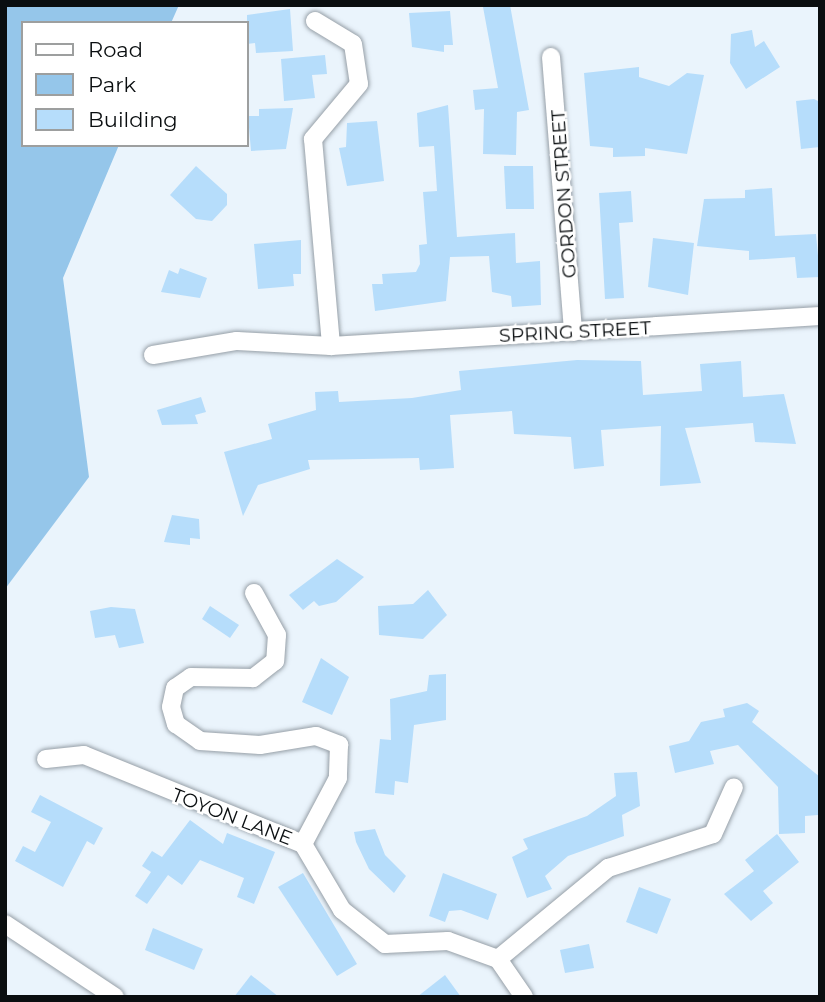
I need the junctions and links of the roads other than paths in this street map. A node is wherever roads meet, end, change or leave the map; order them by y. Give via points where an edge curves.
1 (315, 21) dead end
2 (551, 57) dead end
3 (820, 316) edge
4 (573, 332) junction
5 (331, 346) junction
6 (153, 355) dead end
7 (254, 593) dead end
8 (46, 759) dead end
9 (734, 787) dead end
10 (303, 844) junction
11 (5, 924) edge
12 (498, 959) junction
13 (115, 997) edge
14 (524, 997) edge

1 - 5 street via 353,44 359,85 313,139
2 - 4 street, GORDON STREET
3 - 4 street, SPRING STREET
4 - 5 street, SPRING STREET
5 - 6 street, SPRING STREET via 237,341
7 - 10 street via 277,635 275,661 253,678 191,677 176,688 171,707 176,724 200,741 260,745 316,736 339,745 338,778
8 - 10 street, TOYON LANE via 85,755
9 - 12 street via 713,834 608,868
10 - 12 street, TOYON LANE via 342,910 385,944 448,941
11 - 13 street
12 - 14 street

